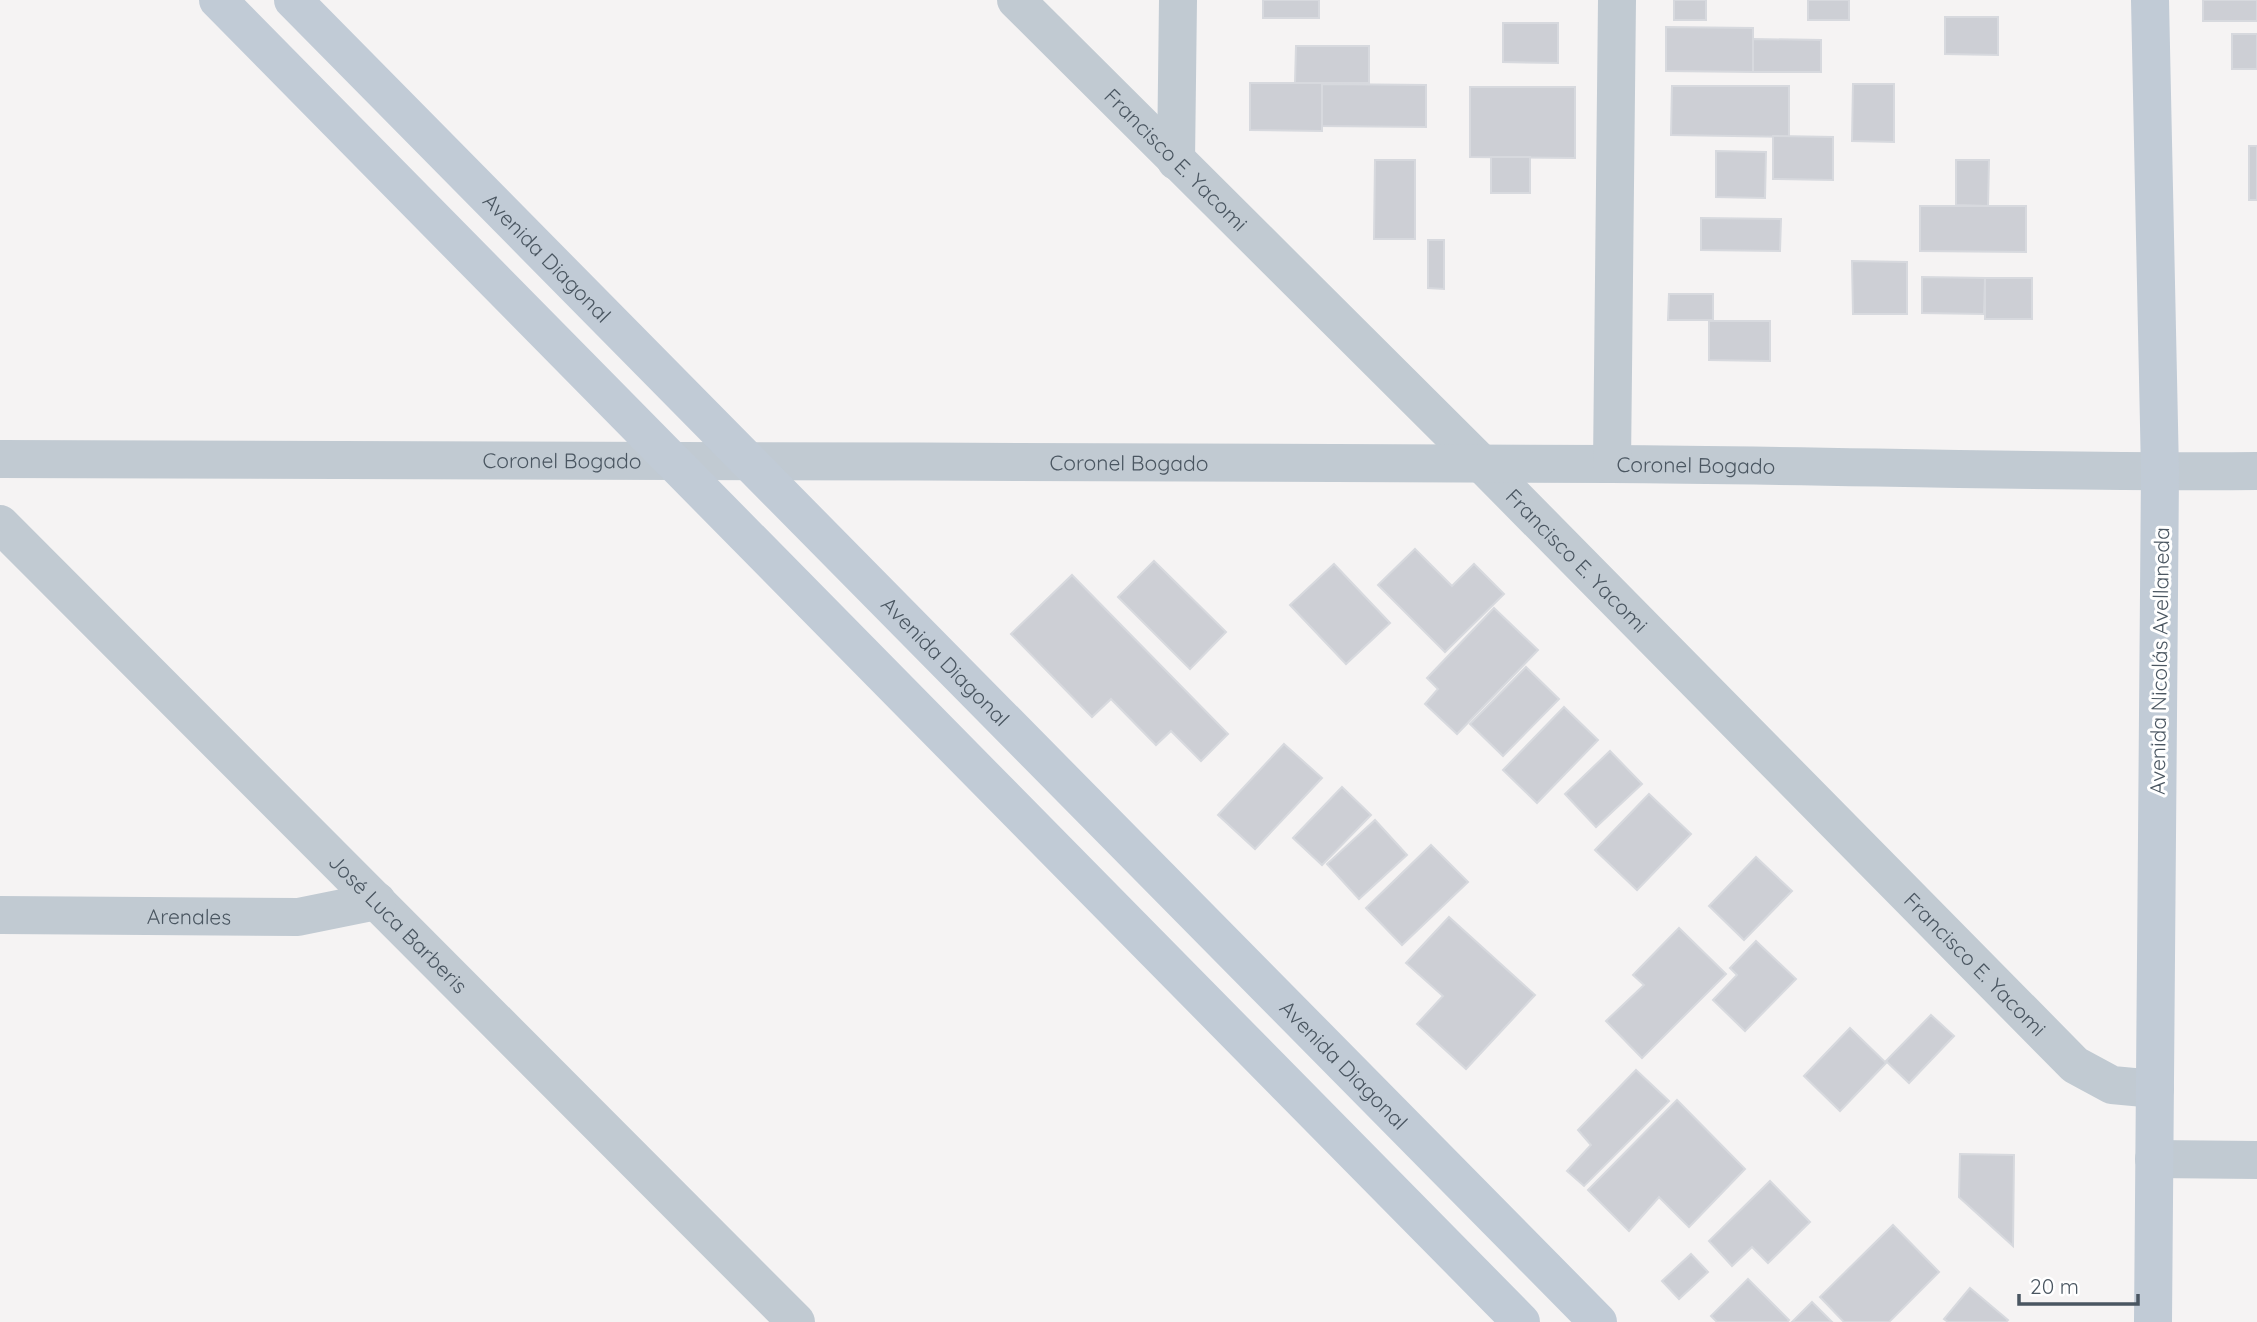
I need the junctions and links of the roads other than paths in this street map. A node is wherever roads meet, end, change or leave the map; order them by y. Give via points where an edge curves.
1 (218, 0) edge
2 (293, 0) edge
3 (1016, 0) edge
4 (1178, 0) edge
5 (1617, 0) edge
6 (2150, 0) edge
7 (1176, 161) junction
8 (0, 459) edge
9 (672, 459) junction
10 (750, 461) junction
11 (1612, 464) junction
12 (1483, 465) junction
13 (2257, 471) edge
14 (2160, 472) junction
15 (0, 524) edge
16 (377, 901) junction
17 (0, 915) edge
18 (2155, 1089) junction
19 (2154, 1159) junction
20 (2257, 1160) edge
21 (793, 1321) edge
22 (1521, 1322) edge
23 (1598, 1322) edge
24 (2153, 1322) edge

1 - 9 main road
2 - 10 main road, Avenida Diagonal
3 - 7 street, Francisco E. Yacomi
4 - 7 street
5 - 11 street
6 - 14 main road, Avenida Nicolás Avellaneda
7 - 12 street, Francisco E. Yacomi
8 - 9 street, Coronel Bogado
9 - 10 street, Coronel Bogado
9 - 22 main road
10 - 12 street, Coronel Bogado
10 - 23 main road, Avenida Diagonal
11 - 12 street, Coronel Bogado
11 - 14 street, Coronel Bogado
12 - 18 street, Francisco E. Yacomi via 2075,1065 2112,1085
13 - 14 street, Coronel Bogado
14 - 18 main road, Avenida Nicolás Avellaneda
15 - 16 street, José Luca Barberis
16 - 17 street, Arenales via 298,917
16 - 21 street, José Luca Barberis
18 - 19 main road, Avenida Nicolás Avellaneda
19 - 20 street
19 - 24 main road, Avenida Nicolás Avellaneda

